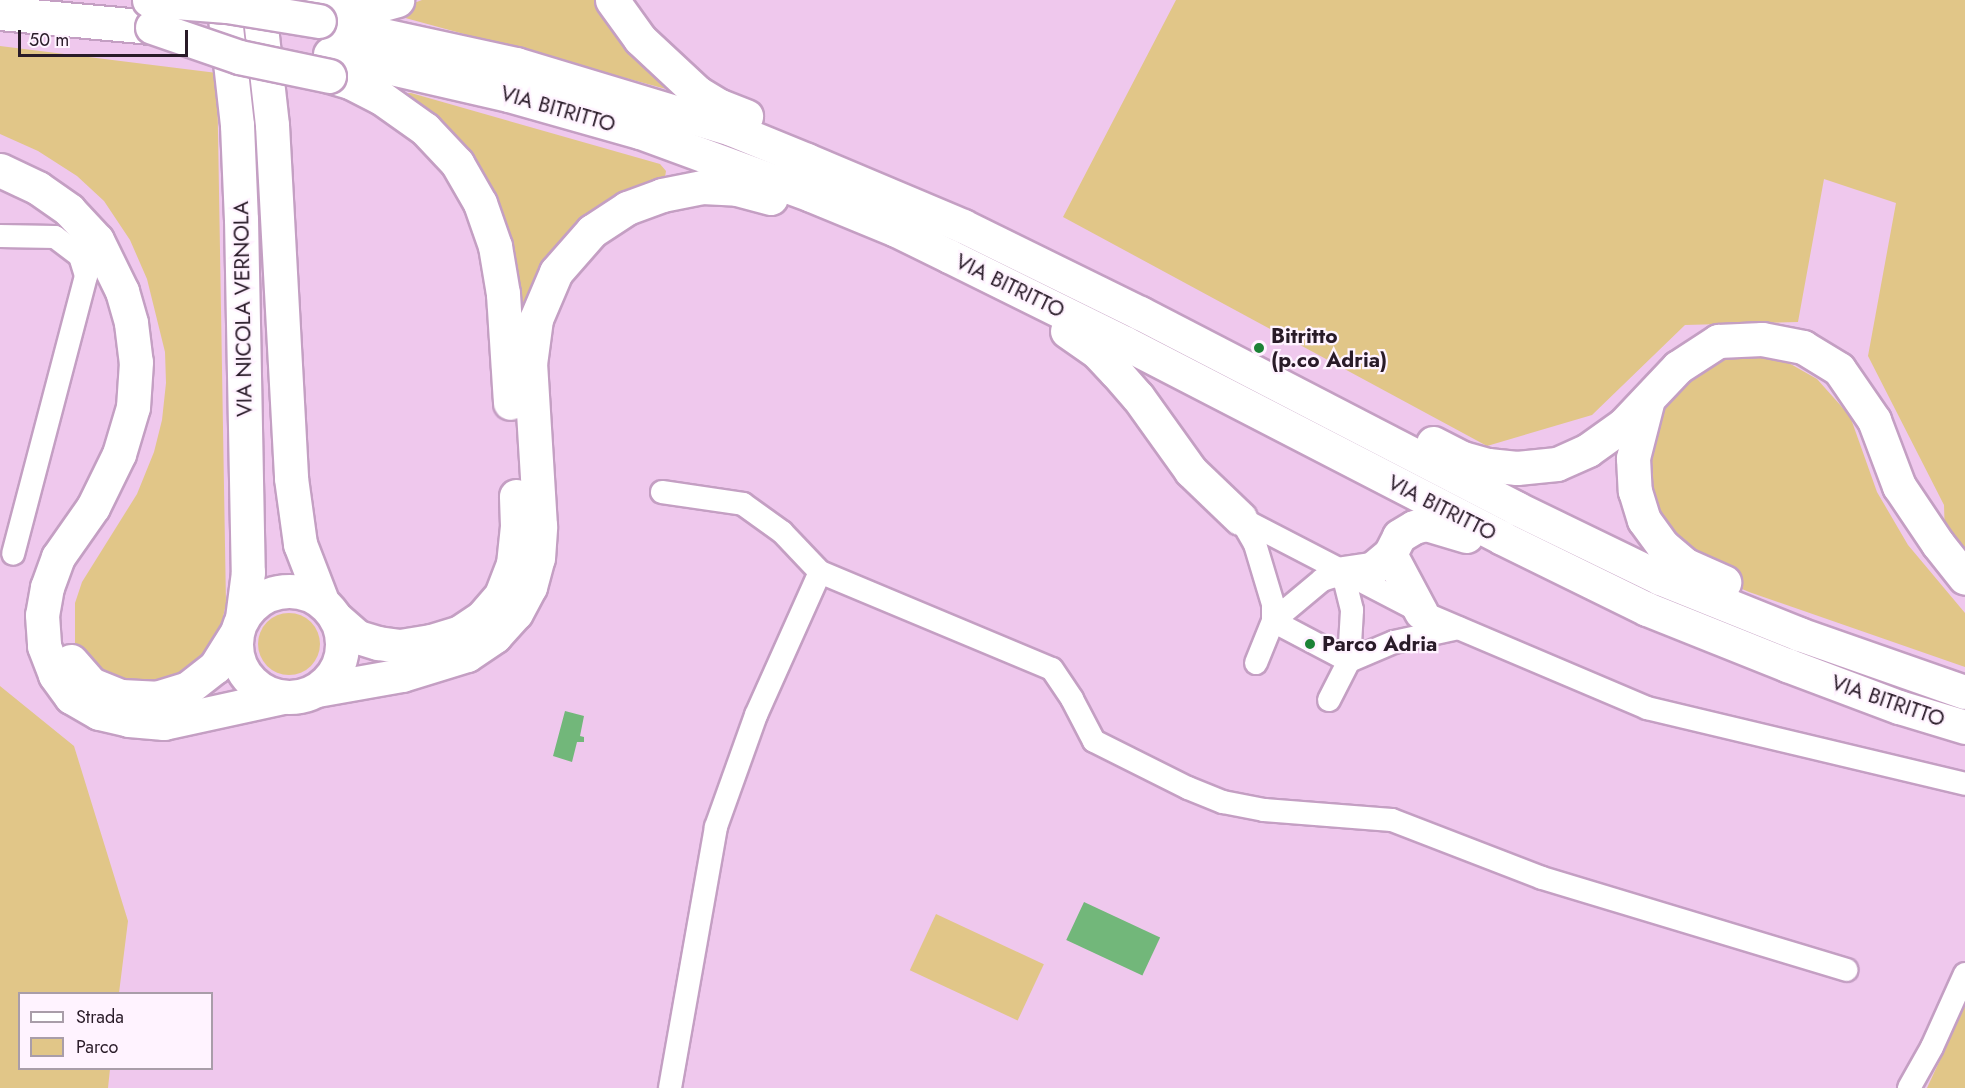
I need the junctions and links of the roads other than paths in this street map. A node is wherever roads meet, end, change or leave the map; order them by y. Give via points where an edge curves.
1 (396, 0) edge
2 (612, 0) edge
3 (233, 1) edge
4 (0, 13) edge
5 (320, 13) junction
6 (151, 14) edge
7 (54, 16) junction
8 (0, 20) edge
9 (329, 65) junction
10 (0, 146) edge
11 (0, 170) edge
12 (896, 230) junction
13 (0, 236) edge
14 (1092, 290) junction
15 (1650, 395) junction
16 (1341, 418) junction
17 (662, 492) dead end
18 (1240, 518) junction
19 (13, 554) dead end
20 (1390, 554) junction
21 (820, 572) junction
22 (1343, 573) junction
23 (1965, 578) edge
24 (329, 610) junction
25 (1421, 612) junction
26 (1274, 621) junction
27 (239, 626) junction
28 (1460, 628) junction
29 (1705, 632) junction
30 (1349, 661) junction
31 (1256, 663) dead end
32 (1965, 676) edge
33 (317, 690) junction
34 (1965, 692) edge
35 (282, 697) junction
36 (1329, 700) dead end
37 (1965, 727) edge
38 (1965, 784) edge
39 (1846, 970) dead end
40 (1965, 974) edge
41 (670, 1088) edge
42 (1909, 1088) edge

1 - 5 main road
2 - 14 main road via 640,39 698,93 720,106 949,196 1055,248
3 - 5 main road, VIA BITRITTO, bridge via 287,16
3 - 6 main road, VIA BITRITTO, bridge
3 - 24 main road, VIA NICOLA VERNOLA via 272,125 291,478 300,544
3 - 27 main road, VIA NICOLA VERNOLA via 242,219 248,572
4 - 7 main road, VIA BITRITTO
5 - 14 main road, VIA BITRITTO via 516,64 731,129 963,226
6 - 7 main road, VIA BITRITTO
6 - 9 main road, VIA BITRITTO, bridge
7 - 8 main road
9 - 12 main road, VIA BITRITTO via 509,95 640,132
9 - 24 main road via 426,129 456,164 480,203 495,246 503,294 517,526 513,564 501,596 482,617 460,632 400,646 358,637
10 - 27 main road via 49,169 85,195 115,227 138,271 158,358 155,408 144,451 127,489 75,574 65,604 63,640 73,666 91,684 122,696 156,698 188,688 215,667
11 - 35 main road via 38,188 69,210 97,240 122,291 136,362 133,407 119,454 93,507 58,557 47,587 42,615 44,646 55,675 71,697 99,713 129,720 164,723
12 - 18 main road via 935,266 1032,310 1098,353 1138,397 1191,471
12 - 29 main road, VIA BITRITTO via 1544,559 1647,609
12 - 33 main road via 841,225 759,194 702,187 662,195 627,208 592,231 556,272 536,319 530,364 540,526 538,558 531,587 516,613 495,636 467,655 402,675
13 - 19 street via 55,237 80,256 86,276
14 - 16 main road, VIA BITRITTO
15 - 16 main road via 1623,425 1588,450 1557,464 1517,468 1463,458 1385,418
15 - 23 main road via 1678,367 1718,341 1762,339 1803,347 1839,369 1874,420 1899,486
15 - 32 main road via 1633,458 1635,491 1644,520 1663,546 1686,565
16 - 34 main road, VIA BITRITTO via 1660,578 1799,634
17 - 21 street via 743,504 782,532
18 - 22 street
18 - 26 street via 1255,544 1273,604
20 - 22 main road via 1372,568
20 - 25 main road
20 - 29 main road via 1399,536 1414,526 1426,524 1466,536 1592,599
21 - 39 street via 1052,669 1094,741 1214,799 1264,810 1392,820 1542,878
21 - 41 street via 756,715 716,827
22 - 25 street
22 - 26 street via 1322,580
22 - 30 street via 1352,610
24 - 27 main road via 306,592 287,590 269,594 253,604
24 - 33 main road via 342,634 342,650 338,666
25 - 28 street
26 - 30 street
26 - 31 street
27 - 35 main road via 238,660 251,682
28 - 30 street via 1394,642
28 - 38 street via 1647,708
29 - 37 main road, VIA BITRITTO via 1899,707
30 - 36 street
33 - 35 main road via 300,697
40 - 42 street

